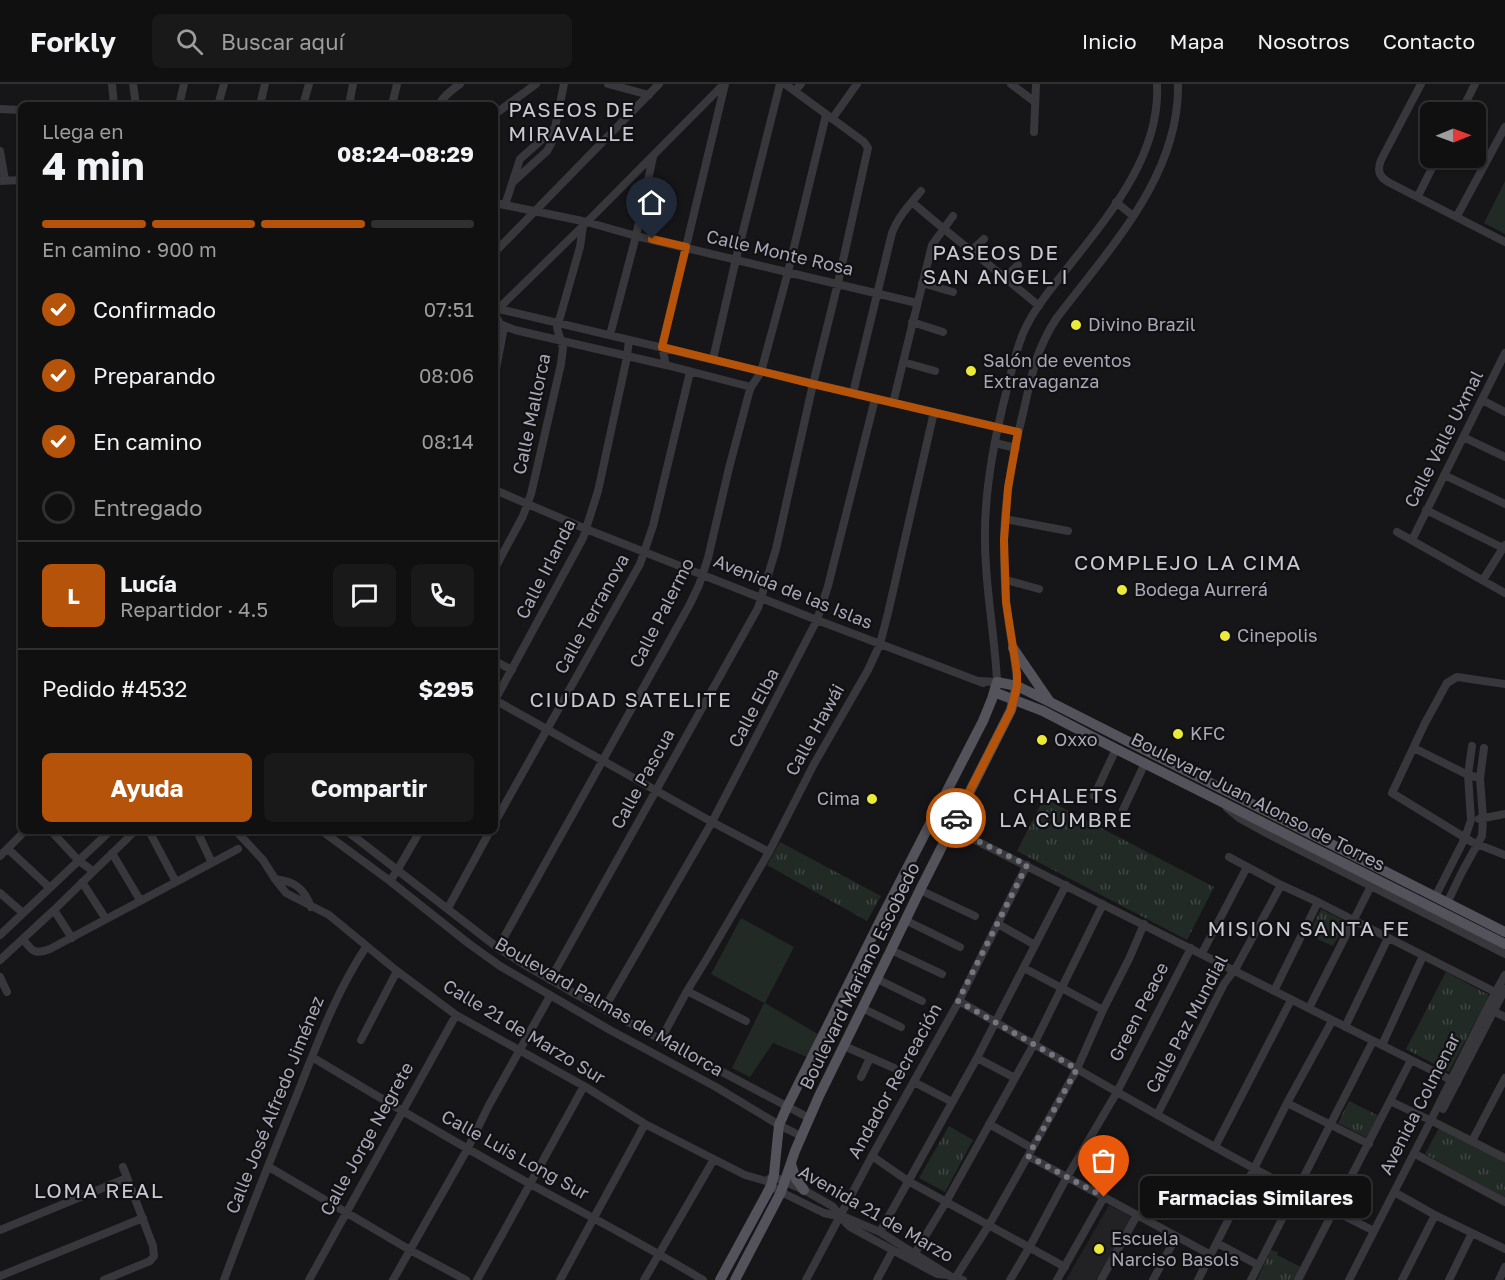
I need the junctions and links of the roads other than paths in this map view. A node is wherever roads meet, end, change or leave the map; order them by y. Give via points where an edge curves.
1 (112, 84) edge
2 (133, 84) edge
3 (140, 84) edge
4 (184, 84) edge
5 (224, 84) edge
6 (265, 84) edge
7 (309, 84) edge
8 (353, 84) edge
9 (397, 84) edge
10 (460, 84) edge
11 (536, 84) edge
12 (564, 84) edge
13 (608, 84) edge
14 (659, 84) edge
15 (725, 84) edge
16 (780, 84) edge
17 (785, 84) edge
18 (856, 84) edge
19 (1011, 84) edge
20 (1035, 84) edge
21 (1157, 84) edge
22 (1178, 84) edge
23 (1421, 84) edge
24 (1475, 84) edge
25 (798, 88) edge
26 (649, 95) junction
27 (114, 102) edge
28 (136, 102) edge
29 (179, 102) edge
30 (220, 102) edge
31 (262, 102) edge
32 (304, 102) edge
33 (350, 102) edge
34 (393, 102) edge
35 (441, 102) edge
36 (1035, 102) junction
37 (1466, 102) edge
38 (0, 109) edge
39 (18, 110) edge
40 (498, 112) edge
41 (829, 117) junction
42 (1505, 127) edge
43 (1034, 132) dead end
44 (0, 151) edge
45 (654, 155) junction
46 (1432, 168) edge
47 (18, 180) edge
48 (3, 181) edge
49 (921, 191) dead end
50 (1418, 196) junction
51 (912, 202) junction
52 (1116, 202) junction
53 (498, 204) edge
54 (505, 205) junction
55 (536, 212) junction
56 (952, 216) dead end
57 (1133, 216) junction
58 (1458, 216) junction
59 (585, 224) junction
60 (943, 229) junction
61 (636, 236) junction
62 (984, 239) dead end
63 (1505, 242) edge
64 (686, 247) junction
65 (498, 249) edge
66 (971, 251) junction
67 (736, 259) junction
68 (1018, 264) dead end
69 (788, 272) junction
70 (1005, 277) junction
71 (922, 283) junction
72 (838, 284) junction
73 (953, 292) dead end
74 (879, 293) junction
75 (917, 303) junction
76 (1039, 306) junction
77 (498, 309) edge
78 (498, 311) edge
79 (498, 318) edge
80 (912, 322) junction
81 (558, 323) junction
82 (504, 327) junction
83 (944, 332) dead end
84 (610, 334) junction
85 (629, 339) junction
86 (560, 341) junction
87 (662, 347) junction
88 (1505, 353) edge
89 (627, 357) junction
90 (498, 358) edge
91 (713, 359) junction
92 (903, 362) junction
93 (666, 365) junction
94 (935, 371) dead end
95 (690, 372) junction
96 (761, 372) junction
97 (813, 384) junction
98 (751, 387) junction
99 (853, 393) junction
100 (875, 399) junction
101 (1482, 400) junction
102 (893, 403) junction
103 (1505, 411) edge
104 (934, 412) junction
105 (998, 427) junction
106 (1018, 432) junction
107 (1463, 437) junction
108 (994, 443) junction
109 (1016, 448) junction
110 (1505, 457) edge
111 (1444, 475) junction
112 (498, 491) edge
113 (527, 504) junction
114 (1505, 504) edge
115 (1426, 510) junction
116 (1005, 519) junction
117 (586, 529) junction
118 (1068, 531) dead end
119 (1397, 532) dead end
120 (1412, 540) junction
121 (1504, 546) edge
122 (645, 552) junction
123 (498, 563) edge
124 (703, 574) junction
125 (1005, 580) junction
126 (1483, 580) junction
127 (1039, 589) dead end
128 (1505, 593) edge
129 (762, 598) junction
130 (818, 620) junction
131 (880, 644) junction
132 (1013, 648) junction
133 (498, 663) edge
134 (512, 670) junction
135 (1505, 684) edge
136 (1017, 686) junction
137 (996, 687) junction
138 (498, 695) edge
139 (1015, 699) junction
140 (498, 702) edge
141 (1050, 702) junction
142 (546, 729) junction
143 (1472, 746) dead end
144 (1414, 748) junction
145 (1484, 748) dead end
146 (1116, 749) junction
147 (603, 760) junction
148 (1145, 763) junction
149 (1468, 775) junction
150 (1480, 778) junction
151 (656, 790) junction
152 (1094, 796) dead end
153 (1221, 801) junction
154 (1123, 810) dead end
155 (1505, 814) edge
156 (498, 817) edge
157 (1483, 818) junction
158 (1471, 820) junction
159 (712, 822) junction
160 (951, 828) junction
161 (23, 834) edge
162 (54, 834) edge
163 (106, 834) edge
164 (132, 834) edge
165 (151, 834) edge
166 (198, 834) edge
167 (240, 834) edge
168 (326, 834) edge
169 (351, 834) edge
170 (418, 834) edge
171 (488, 834) edge
172 (1465, 838) junction
173 (1478, 844) junction
174 (8, 849) junction
175 (238, 849) dead end
176 (769, 852) junction
177 (112, 853) junction
178 (1505, 855) edge
179 (0, 856) edge
180 (1229, 857) dead end
181 (79, 861) junction
182 (212, 863) junction
183 (1027, 865) junction
184 (1247, 867) junction
185 (398, 869) junction
186 (93, 871) junction
187 (390, 881) junction
188 (82, 882) junction
189 (176, 882) junction
190 (1066, 885) junction
191 (1281, 885) junction
192 (1371, 886) junction
193 (50, 888) junction
194 (920, 890) junction
195 (0, 893) edge
196 (1435, 897) junction
197 (140, 900) junction
198 (1318, 902) junction
199 (1447, 903) junction
200 (1103, 904) junction
201 (448, 908) junction
202 (54, 910) junction
203 (23, 913) junction
204 (975, 916) dead end
205 (106, 919) junction
206 (905, 920) junction
207 (1353, 920) junction
208 (998, 924) junction
209 (1144, 924) junction
210 (1505, 932) edge
211 (0, 934) edge
212 (72, 938) junction
213 (1388, 938) junction
214 (23, 939) junction
215 (1505, 944) edge
216 (1035, 945) junction
217 (366, 947) junction
218 (960, 947) dead end
219 (498, 948) junction
220 (1191, 948) junction
221 (891, 950) junction
222 (1202, 953) junction
223 (1505, 954) edge
224 (1424, 956) junction
225 (0, 960) edge
226 (1024, 968) junction
227 (397, 971) junction
228 (1234, 971) junction
229 (942, 974) dead end
230 (1505, 975) edge
231 (0, 977) edge
232 (877, 979) junction
233 (550, 980) junction
234 (1062, 989) junction
235 (687, 991) junction
236 (1274, 991) junction
237 (7, 992) dead end
238 (1501, 992) edge
239 (550, 996) junction
240 (1291, 1000) junction
241 (922, 1001) dead end
242 (958, 1001) junction
243 (862, 1008) junction
244 (1309, 1008) junction
245 (604, 1009) junction
246 (1102, 1010) junction
247 (1490, 1010) junction
248 (456, 1015) junction
249 (1505, 1017) edge
250 (746, 1021) dead end
251 (1332, 1021) junction
252 (996, 1022) junction
253 (901, 1027) dead end
254 (1345, 1027) junction
255 (662, 1039) junction
256 (361, 1040) dead end
257 (1373, 1041) junction
258 (1034, 1044) junction
259 (1382, 1045) junction
260 (844, 1046) junction
261 (519, 1051) junction
262 (312, 1057) junction
263 (870, 1058) junction
264 (977, 1058) junction
265 (1411, 1060) junction
266 (894, 1068) dead end
267 (1077, 1069) junction
268 (861, 1077) dead end
269 (1015, 1078) junction
270 (1505, 1078) edge
271 (1454, 1081) junction
272 (914, 1082) junction
273 (584, 1086) junction
274 (1117, 1092) junction
275 (1390, 1101) junction
276 (952, 1102) junction
277 (1287, 1103) junction
278 (787, 1107) junction
279 (403, 1112) junction
280 (1157, 1115) junction
281 (809, 1118) junction
282 (1434, 1121) junction
283 (645, 1124) junction
284 (989, 1124) junction
285 (779, 1125) junction
286 (1330, 1125) junction
287 (801, 1136) junction
288 (1472, 1141) junction
289 (1369, 1144) junction
290 (1215, 1147) junction
291 (468, 1148) junction
292 (1030, 1152) junction
293 (872, 1156) junction
294 (1419, 1156) junction
295 (1505, 1158) edge
296 (714, 1159) junction
297 (791, 1160) junction
298 (123, 1167) dead end
299 (268, 1167) junction
300 (1255, 1168) junction
301 (1067, 1177) junction
302 (127, 1178) junction
303 (770, 1181) junction
304 (908, 1181) junction
305 (531, 1184) junction
306 (784, 1187) junction
307 (804, 1190) junction
308 (1296, 1191) junction
309 (1396, 1194) junction
310 (1104, 1197) junction
311 (946, 1202) junction
312 (1505, 1202) edge
313 (1334, 1210) junction
314 (346, 1213) junction
315 (840, 1215) junction
316 (1137, 1215) junction
317 (1435, 1215) junction
318 (143, 1218) junction
319 (594, 1218) junction
320 (989, 1225) junction
321 (0, 1230) edge
322 (1374, 1230) junction
323 (880, 1232) junction
324 (1472, 1233) junction
325 (1176, 1237) junction
326 (1217, 1243) junction
327 (1029, 1248) junction
328 (1505, 1249) edge
329 (410, 1250) junction
330 (893, 1250) junction
331 (915, 1253) junction
332 (659, 1254) junction
333 (1211, 1255) junction
334 (1258, 1265) junction
335 (1065, 1267) junction
336 (1505, 1267) edge
337 (0, 1276) edge
338 (954, 1278) edge
339 (227, 1279) edge
340 (104, 1280) edge
341 (309, 1280) edge
342 (393, 1280) edge
343 (466, 1280) edge
344 (477, 1280) edge
345 (560, 1280) edge
346 (644, 1280) edge
347 (703, 1280) edge
348 (720, 1280) edge
349 (735, 1280) edge
350 (806, 1280) edge
351 (877, 1280) edge
352 (1010, 1280) edge
353 (1057, 1280) edge
354 (1101, 1280) edge
355 (1154, 1280) edge
356 (1198, 1280) edge
357 (1251, 1280) edge
358 (1298, 1280) edge
359 (1349, 1280) edge
360 (1355, 1280) edge
361 (1402, 1280) edge
362 (1449, 1280) edge
363 (1498, 1280) edge

1 - 27 street
2 - 28 street
3 - 28 street
4 - 29 street
5 - 30 street
6 - 31 street
7 - 32 street
8 - 33 street
9 - 34 street
10 - 35 street
11 - 40 street
12 - 54 street via 555,128 523,156
13 - 26 street
14 - 26 street
15 - 45 street
15 - 64 street
16 - 67 street
17 - 25 street
18 - 41 street
19 - 36 street
20 - 36 street
21 - 52 street, Boulevard Mariano Escobedo via 1150,135 1130,182
22 - 57 street, Boulevard Mariano Escobedo via 1171,141 1148,194
23 - 50 street via 1378,169 1383,179
24 - 37 street
25 - 41 street
26 - 55 street
36 - 43 street
38 - 39 street
41 - 69 street
41 - 72 street via 868,148
42 - 58 street
44 - 48 street
45 - 59 street
45 - 61 street
46 - 50 street
47 - 48 street
49 - 51 street
50 - 58 street
51 - 60 street
51 - 74 street via 896,224
52 - 57 street
52 - 76 street, Boulevard Mariano Escobedo
53 - 54 street, Calle Monte Rosa
54 - 55 street, Calle Monte Rosa
55 - 59 street, Calle Monte Rosa
55 - 65 street
56 - 60 street
57 - 106 street, Boulevard Mariano Escobedo via 1046,335
58 - 63 street
59 - 61 street, Calle Monte Rosa
59 - 77 street
59 - 81 street, Calle Mallorca
60 - 66 street
60 - 71 street via 932,245
61 - 64 street, Calle Monte Rosa
61 - 84 street
62 - 66 street
64 - 67 street, Calle Monte Rosa
64 - 87 street
66 - 70 street
67 - 69 street, Calle Monte Rosa
67 - 91 street
68 - 70 street
69 - 72 street, Calle Monte Rosa
69 - 96 street
70 - 76 street
71 - 73 street
71 - 75 street
72 - 74 street, Calle Monte Rosa
72 - 97 street
74 - 75 street, Calle Monte Rosa
74 - 99 street
75 - 80 street
76 - 105 street, Boulevard Mariano Escobedo via 1022,336
78 - 81 street
79 - 82 street
80 - 83 street
80 - 92 street
81 - 84 street
81 - 86 street, Calle Mallorca
82 - 86 street
82 - 90 street
84 - 85 street
85 - 87 street
85 - 89 street, Calle Irlanda
86 - 89 street
86 - 113 street, Calle Mallorca via 561,363
87 - 91 street
87 - 93 street
88 - 101 street, Calle Valle Uxmal
89 - 93 street
89 - 117 street, Calle Irlanda
91 - 96 street
92 - 94 street
92 - 102 street
93 - 95 street
95 - 98 street
95 - 122 street, Calle Terranova
96 - 97 street
96 - 98 street, Calle Palermo
97 - 99 street
97 - 129 street, Calle Pascua
98 - 124 street, Calle Palermo
99 - 100 street
100 - 102 street
100 - 130 street, Calle Elba
101 - 103 street
101 - 107 street, Calle Valle Uxmal
102 - 104 street
104 - 105 street
104 - 131 street, Calle Hawái
105 - 106 street
105 - 108 street, Boulevard Mariano Escobedo
106 - 109 street, Boulevard Mariano Escobedo
107 - 110 street
107 - 111 street, Calle Valle Uxmal
108 - 109 street
108 - 137 street, Boulevard Mariano Escobedo via 984,540
109 - 116 street, Boulevard Mariano Escobedo
111 - 114 street
111 - 115 street, Calle Valle Uxmal
112 - 113 street, Avenida de las Islas
113 - 117 street, Avenida de las Islas
113 - 123 street, Calle Mallorca
115 - 120 street, Calle Valle Uxmal
115 - 121 street
116 - 118 street
116 - 125 street, Boulevard Mariano Escobedo
117 - 122 street, Avenida de las Islas
117 - 134 street, Calle Irlanda
119 - 120 street
120 - 126 street
121 - 126 street
122 - 124 street, Avenida de las Islas
122 - 142 street, Calle Terranova
124 - 129 street, Avenida de las Islas
124 - 147 street, Calle Palermo
125 - 127 street
125 - 132 street, Boulevard Mariano Escobedo
126 - 128 street
129 - 130 street, Avenida de las Islas
129 - 151 street, Calle Pascua
130 - 131 street, Avenida de las Islas
130 - 159 street, Calle Elba
131 - 137 street, Avenida de las Islas
131 - 176 street, Calle Hawái
132 - 136 street, Boulevard Mariano Escobedo
132 - 141 main road
133 - 134 street
134 - 138 street, Calle Irlanda
135 - 144 street via 1457,677 1448,683
136 - 137 main road, Boulevard Juan Alonso de Torres
136 - 139 main road, Boulevard Mariano Escobedo
136 - 141 main road, Boulevard Juan Alonso de Torres
137 - 139 main road, Boulevard Juan Alonso de Torres
137 - 278 main road, Boulevard Mariano Escobedo via 983,722
139 - 146 main road, Boulevard Juan Alonso de Torres
139 - 160 main road, Boulevard Mariano Escobedo
140 - 142 street
141 - 196 main road, Boulevard Juan Alonso de Torres
142 - 147 street
142 - 156 street, Calle Terranova
143 - 149 street
144 - 149 street
144 - 172 street via 1392,793
145 - 150 street
146 - 148 main road, Boulevard Juan Alonso de Torres
146 - 152 street
147 - 151 street
147 - 219 street, Calle Palermo
148 - 153 main road, Boulevard Juan Alonso de Torres
148 - 154 street
149 - 150 street
149 - 158 street
150 - 157 street
151 - 159 street
151 - 233 street, Calle Pascua
153 - 192 street via 1250,824
153 - 215 main road, Boulevard Juan Alonso de Torres
155 - 157 street
157 - 158 street
157 - 173 street
158 - 172 street
159 - 176 street
159 - 245 street, Calle Elba
160 - 183 street
160 - 194 main road, Boulevard Mariano Escobedo
161 - 174 street
162 - 181 street
163 - 181 street
164 - 177 street
165 - 189 street
166 - 182 street
167 - 217 street, Calle 21 de Marzo Sur via 286,893 301,896
168 - 187 street, Boulevard Palmas de Mallorca
169 - 185 street, Boulevard Palmas de Mallorca
170 - 185 street
171 - 201 street
172 - 173 street
172 - 196 street
173 - 178 street
173 - 199 street
174 - 179 street
174 - 193 street
175 - 182 street
176 - 235 street, Calle Hawái
177 - 186 street
177 - 197 street
180 - 184 street
181 - 186 street
181 - 193 street
182 - 189 street
183 - 190 street
183 - 208 street, Andador Recreación
184 - 191 street
184 - 222 street
185 - 187 street
185 - 201 street, Boulevard Palmas de Mallorca
186 - 188 street
187 - 239 street, Boulevard Palmas de Mallorca via 486,957
188 - 202 street
188 - 205 street
189 - 197 street
190 - 200 street
190 - 216 street
191 - 198 street
191 - 228 street, Calle Paz Mundial
192 - 207 street
192 - 223 street
193 - 203 street
194 - 204 street
194 - 206 main road, Boulevard Mariano Escobedo
195 - 203 street
196 - 199 main road, Boulevard Juan Alonso de Torres
197 - 205 street
198 - 207 street
198 - 236 street
199 - 210 main road, Boulevard Juan Alonso de Torres
200 - 209 street
200 - 234 street
201 - 219 street, Boulevard Palmas de Mallorca
202 - 212 street
202 - 214 street
203 - 211 street
205 - 212 street
206 - 218 street
206 - 221 main road, Boulevard Mariano Escobedo
207 - 213 street
207 - 244 street
208 - 216 street
208 - 242 street, Andador Recreación
209 - 220 street
209 - 246 street
212 - 214 street via 39,953
213 - 224 street
213 - 254 street
214 - 225 street
216 - 226 street
217 - 227 street, Calle 21 de Marzo Sur
217 - 262 street, Calle José Alfredo Jiménez via 338,995
219 - 233 street, Boulevard Palmas de Mallorca
220 - 222 street
220 - 274 street, Green Peace
221 - 229 street
221 - 232 main road, Boulevard Mariano Escobedo
222 - 228 street
224 - 238 street
224 - 259 street
226 - 234 street
226 - 252 street
227 - 248 street, Calle 21 de Marzo Sur
227 - 256 street
228 - 236 street
228 - 280 street, Calle Paz Mundial
230 - 238 street, Avenida Colmenar
231 - 237 street
232 - 241 street
232 - 243 main road, Boulevard Mariano Escobedo
233 - 245 street, Boulevard Palmas de Mallorca
234 - 246 street
234 - 258 street
235 - 250 street
235 - 255 street, Calle Hawái
236 - 240 street
238 - 247 street, Avenida Colmenar
239 - 261 street
239 - 285 street, Boulevard Palmas de Mallorca
240 - 244 street
240 - 290 street
242 - 252 street
242 - 272 street, Andador Recreación
243 - 253 street
243 - 260 main road, Boulevard Mariano Escobedo
244 - 251 street
245 - 255 street, Boulevard Palmas de Mallorca
246 - 267 street
247 - 249 street
247 - 271 street, Avenida Colmenar
248 - 261 street, Calle 21 de Marzo Sur
248 - 279 street, Calle Jorge Negrete
251 - 254 street
251 - 277 street
252 - 258 street
252 - 264 street
254 - 257 street
255 - 278 street, Boulevard Palmas de Mallorca
257 - 259 street
257 - 286 street
258 - 267 street
258 - 269 street
259 - 265 street
260 - 263 street
260 - 281 main road, Boulevard Mariano Escobedo
261 - 273 street, Calle 21 de Marzo Sur
261 - 291 street
262 - 279 street, Calle Luis Long Sur
262 - 299 street, Calle José Alfredo Jiménez
263 - 266 street
263 - 268 street
264 - 269 street
264 - 276 street
265 - 271 street
265 - 275 street
267 - 274 street
267 - 292 street
269 - 284 street
270 - 288 street
271 - 282 street, Avenida Colmenar
272 - 276 street
272 - 293 street, Andador Recreación
273 - 283 street, Calle 21 de Marzo Sur
273 - 305 street
274 - 280 street
274 - 301 street, Green Peace
275 - 282 street
275 - 289 street
276 - 304 street
277 - 286 street
277 - 300 street
278 - 281 street, Boulevard Palmas de Mallorca
278 - 285 main road, Boulevard Mariano Escobedo
279 - 291 street, Calle Luis Long Sur
279 - 314 street, Calle Jorge Negrete
280 - 290 street
281 - 287 main road, Boulevard Mariano Escobedo
282 - 288 street
282 - 294 street, Avenida Colmenar
282 - 309 street, Avenida Colmenar
283 - 296 street, Calle 21 de Marzo Sur
283 - 319 street
284 - 292 street
284 - 311 street
285 - 287 street, Boulevard Palmas de Mallorca
285 - 303 main road, Boulevard Mariano Escobedo
286 - 289 street
286 - 308 street
287 - 297 main road, Boulevard Mariano Escobedo
288 - 295 street
289 - 313 street
290 - 300 street
291 - 305 street, Calle Luis Long Sur
291 - 329 street
292 - 301 street
292 - 320 street
293 - 304 street
293 - 315 street, Andador Recreación
294 - 309 street, Avenida Colmenar
294 - 312 street
296 - 303 street, Calle 21 de Marzo Sur via 745,1175
296 - 332 street
297 - 306 main road, Boulevard Mariano Escobedo
297 - 307 main road
298 - 302 street
299 - 314 street
299 - 339 street, Calle José Alfredo Jiménez
300 - 308 street
300 - 326 street
301 - 310 street
301 - 327 street, Green Peace
302 - 318 street
302 - 321 street
303 - 306 street, Avenida 21 de Marzo
303 - 348 main road, Boulevard Mariano Escobedo
304 - 311 street
304 - 323 street
305 - 319 street, Calle Luis Long Sur
305 - 344 street
306 - 307 street, Avenida 21 de Marzo
306 - 315 street via 824,1213
306 - 349 main road, Boulevard Mariano Escobedo
307 - 315 street, Avenida 21 de Marzo
308 - 313 street
308 - 334 street
309 - 317 street
309 - 322 street, Avenida Colmenar
309 - 360 street, Avenida Colmenar
310 - 316 street
310 - 335 street
311 - 320 street
311 - 331 street
313 - 322 street
313 - 358 street
314 - 329 street
314 - 341 street, Calle Jorge Negrete
315 - 323 street, Avenida 21 de Marzo
315 - 330 street via 850,1227
315 - 350 street, Andador Recreación
316 - 325 street
316 - 354 street
317 - 324 street
317 - 361 street
318 - 337 street
318 - 340 street via 153,1246 153,1259
319 - 332 street, Calle Luis Long Sur
319 - 345 street
320 - 327 street
320 - 338 street
322 - 359 street, Avenida Colmenar
323 - 331 street, Avenida 21 de Marzo
324 - 328 street
324 - 362 street
325 - 333 street
325 - 355 street
326 - 333 street
326 - 334 street
327 - 335 street
327 - 352 street, Green Peace
329 - 342 street
329 - 343 street
330 - 338 street via 937,1274
330 - 351 street
331 - 338 street, Avenida 21 de Marzo
332 - 346 street
332 - 347 street, Calle Luis Long Sur
333 - 356 street
334 - 357 street
335 - 353 street
336 - 363 street

